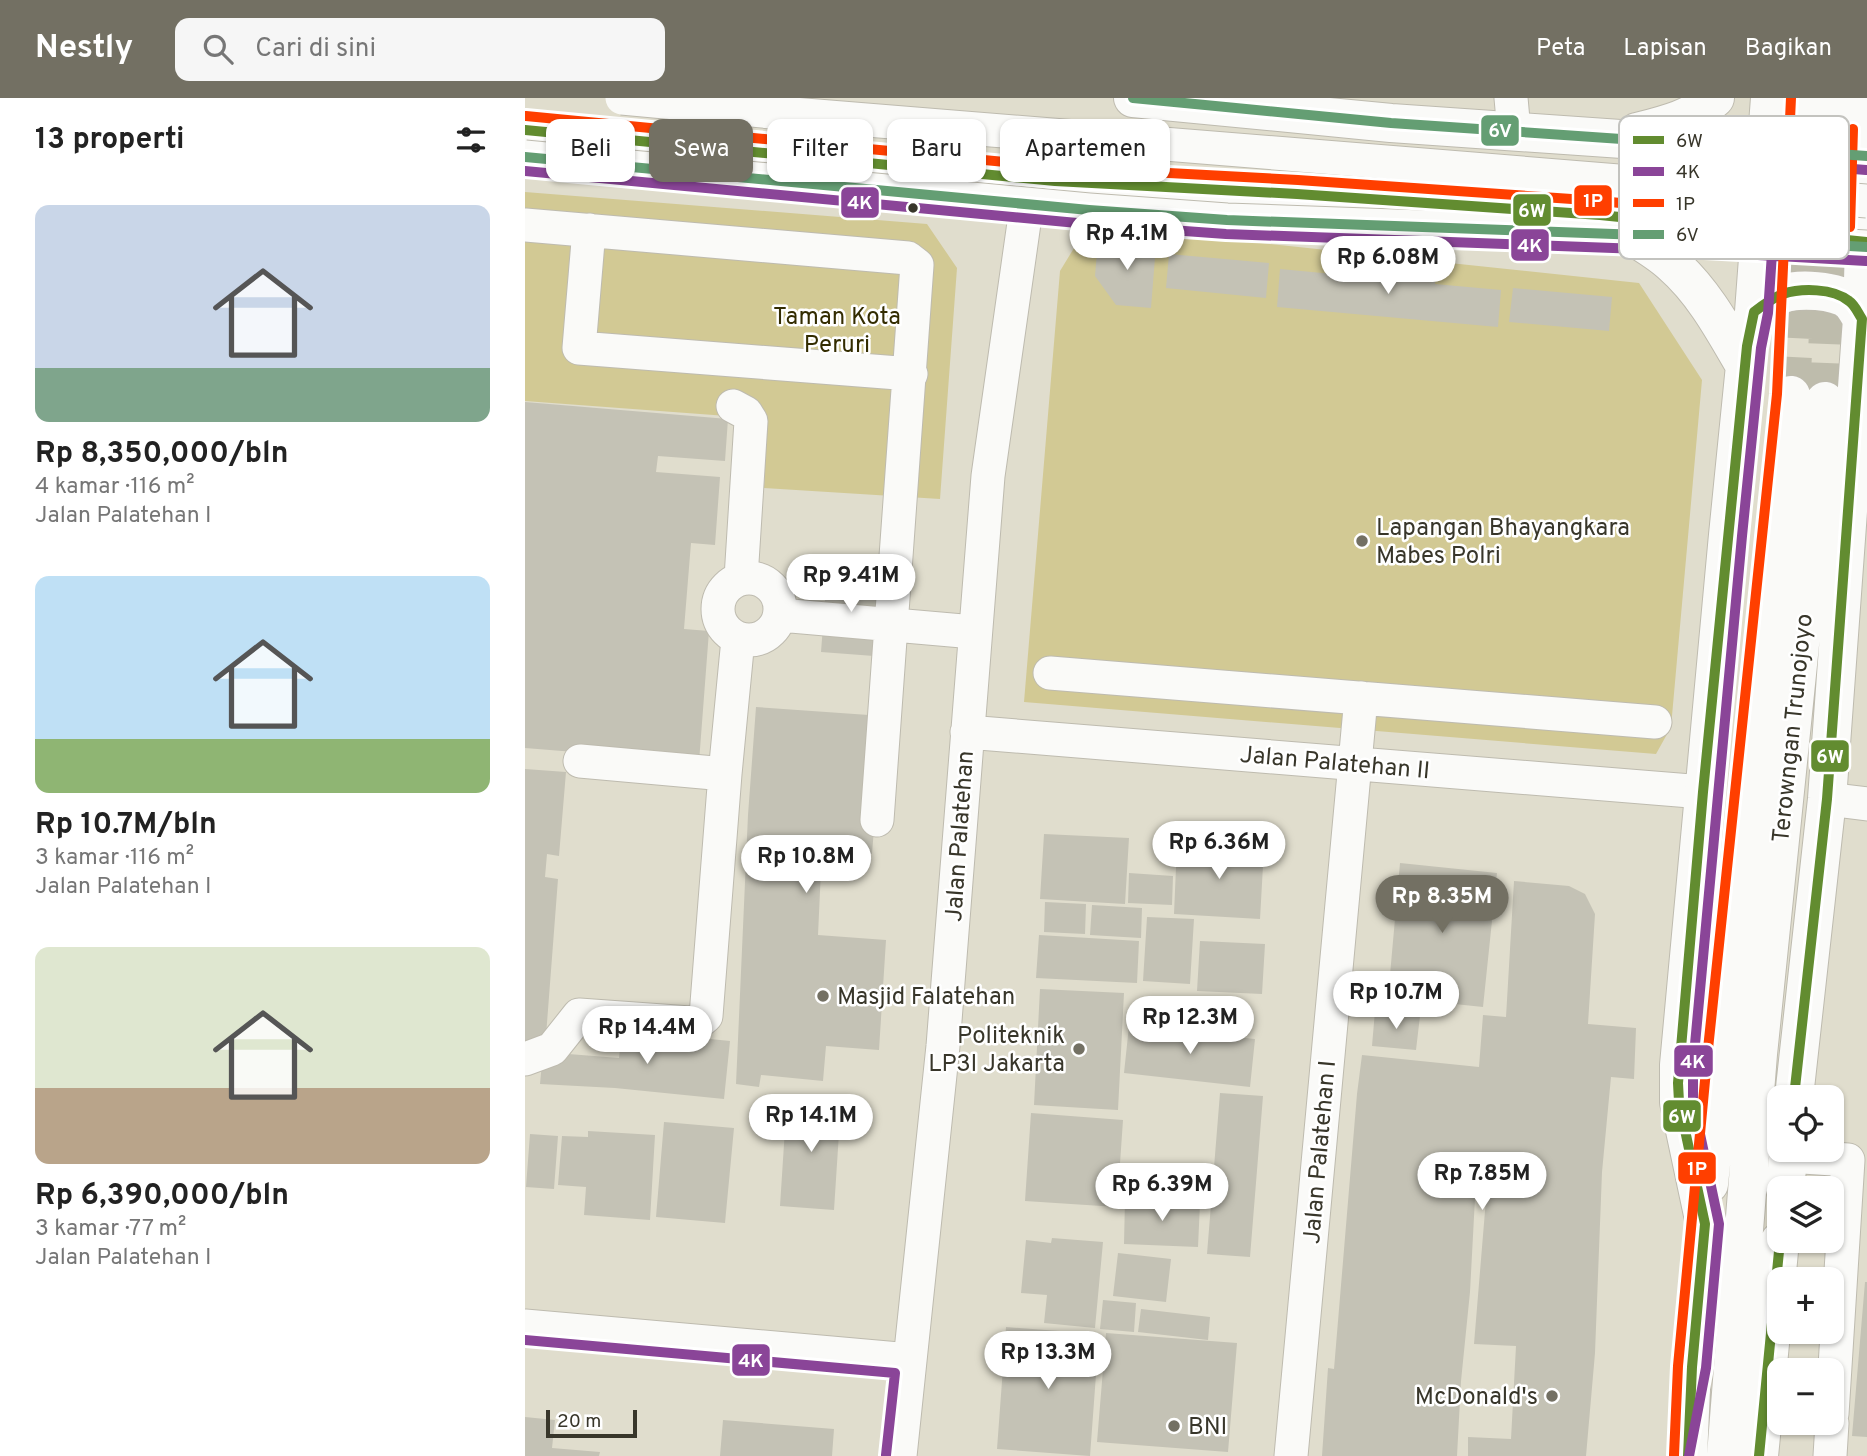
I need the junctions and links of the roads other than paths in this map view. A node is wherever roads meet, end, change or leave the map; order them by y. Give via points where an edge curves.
1 (622, 98) edge
2 (1133, 98) edge
3 (1715, 98) edge
4 (1770, 98) edge
5 (1785, 98) edge
6 (1859, 98) edge
7 (1294, 103) edge
8 (1513, 115) edge
9 (525, 116) edge
10 (1686, 116) edge
11 (1768, 116) edge
12 (525, 130) edge
13 (1618, 137) edge
14 (1849, 147) edge
15 (1867, 147) edge
16 (525, 157) edge
17 (995, 175) junction
18 (1000, 176) edge
19 (1619, 181) edge
20 (1054, 182) edge
21 (1075, 182) edge
22 (1196, 188) junction
23 (1297, 194) junction
24 (1849, 200) edge
25 (1867, 201) edge
26 (1599, 215) junction
27 (1025, 216) junction
28 (1619, 217) edge
29 (525, 225) edge
30 (1619, 228) edge
31 (589, 230) junction
32 (1619, 234) edge
33 (1866, 243) edge
34 (1666, 259) edge
35 (1757, 259) edge
36 (1754, 312) junction
37 (1863, 319) junction
38 (1745, 366) junction
39 (911, 374) junction
40 (1834, 394) edge
41 (733, 406) dead end
42 (741, 578) junction
43 (781, 615) junction
44 (891, 625) junction
45 (974, 632) junction
46 (738, 639) junction
47 (1050, 673) dead end
48 (1361, 698) junction
49 (1655, 722) dead end
50 (967, 732) junction
51 (580, 761) dead end
52 (1355, 764) junction
53 (725, 774) junction
54 (1703, 792) junction
55 (1826, 799) junction
56 (1867, 804) edge
57 (877, 820) dead end
58 (1758, 1054) junction
59 (525, 1059) edge
60 (1795, 1085) edge
61 (1767, 1086) edge
62 (1844, 1160) edge
63 (1705, 1224) junction
64 (1779, 1253) edge
65 (525, 1326) edge
66 (1836, 1358) edge
67 (910, 1360) junction
68 (1692, 1367) junction
69 (1831, 1435) edge
70 (900, 1456) edge
71 (1291, 1456) edge
72 (1675, 1456) edge
73 (1688, 1456) edge
74 (1725, 1456) edge
75 (1759, 1456) edge
76 (1830, 1456) edge

1 - 19 street, bridge
2 - 7 main road
3 - 10 main road
4 - 11 main road
5 - 6 main road via 1797,107 1821,112 1844,109
7 - 8 main road
7 - 23 main road
8 - 13 main road
9 - 22 street via 1129,170
12 - 17 main road
14 - 15 main road
15 - 33 main road
16 - 32 street, bridge via 1227,220
17 - 18 main road
17 - 27 street
20 - 27 street, Jalan Palatehan via 1036,194
21 - 22 main road
22 - 23 main road
23 - 26 main road
24 - 25 street, bridge
26 - 28 main road
26 - 30 main road
27 - 45 street, Jalan Palatehan via 988,476
29 - 31 street
31 - 39 street via 908,258 918,265
31 - 39 street via 579,348
33 - 37 main road
34 - 38 main road via 1716,318
35 - 36 main road
36 - 37 main road via 1785,292 1814,291 1840,295
36 - 38 main road
37 - 40 main road
38 - 54 main road
39 - 44 street
40 - 55 main road
40 - 58 main road, Terowngan Trunojoyo
40 - 63 main road, Terowngan Trunojoyo
41 - 42 street via 751,421
42 - 43 street via 762,580 777,594
42 - 46 street via 727,586 718,608 725,630
43 - 44 street
43 - 46 street via 772,631 757,640
44 - 45 street
44 - 57 street
45 - 50 street, Jalan Palatehan
46 - 53 street
47 - 48 street
48 - 49 street
48 - 52 street, Jalan Palatehan I
50 - 52 street, Jalan Palatehan II
50 - 67 street, Jalan Palatehan via 943,1046
51 - 53 street
52 - 54 street, Jalan Palatehan II
52 - 71 street, Jalan Palatehan I
53 - 59 street via 706,1016 689,1023 579,1016 552,1049
54 - 63 main road via 1678,1083
55 - 56 street
55 - 60 main road
58 - 61 main road
58 - 74 main road, Terowngan Trunojoyo
62 - 66 street via 1848,1160
63 - 68 main road, Terowngan Trunojoyo
64 - 75 main road
65 - 67 street
67 - 70 street, Jalan Palatehan
68 - 72 street
68 - 73 main road, Terowngan Trunojoyo
69 - 76 street

